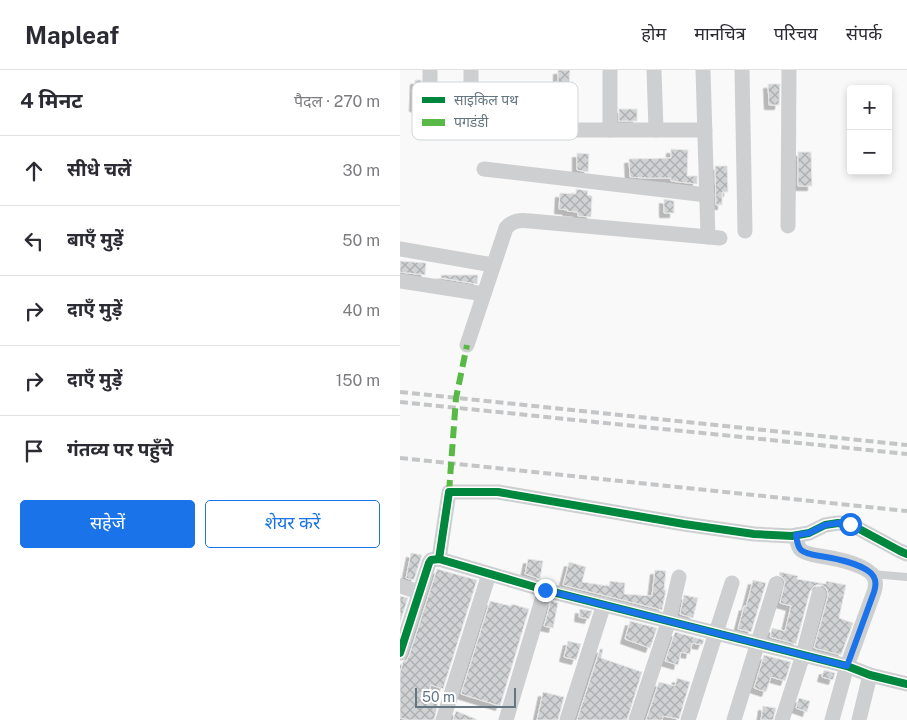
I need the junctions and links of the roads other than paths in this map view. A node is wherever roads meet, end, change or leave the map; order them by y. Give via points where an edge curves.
1 (610, 70) edge
2 (654, 70) edge
3 (703, 70) edge
4 (742, 70) edge
5 (789, 70) edge
6 (578, 130) edge
7 (610, 130) junction
8 (656, 130) junction
9 (705, 130) junction
10 (484, 170) dead end
11 (707, 195) junction
12 (788, 226) dead end
13 (745, 231) dead end
14 (400, 249) edge
15 (493, 265) junction
16 (400, 281) edge
17 (484, 294) junction
18 (467, 345) dead end
19 (796, 535) junction
20 (907, 554) edge
21 (439, 559) junction
22 (489, 574) junction
23 (872, 574) junction
24 (679, 577) dead end
25 (907, 577) edge
26 (732, 583) dead end
27 (776, 584) dead end
28 (400, 586) edge
29 (545, 590) junction
30 (419, 592) junction
31 (819, 594) dead end
32 (604, 604) junction
33 (669, 620) junction
34 (715, 633) junction
35 (759, 643) junction
36 (400, 653) edge
37 (803, 655) junction
38 (847, 666) junction
39 (870, 675) junction
40 (907, 684) edge
41 (443, 720) edge
42 (506, 720) edge
43 (567, 720) edge
44 (636, 720) edge
45 (688, 720) edge
46 (734, 720) edge
47 (782, 720) edge
48 (832, 720) edge
49 (859, 720) edge

1 - 7 street
2 - 8 street
3 - 9 street
4 - 13 street
5 - 12 street
6 - 7 street
7 - 8 street
8 - 9 street
9 - 11 street
10 - 11 street
11 - 15 street via 714,238 519,220 506,228
14 - 15 street
15 - 17 street
16 - 17 street
17 - 18 street
19 - 20 street via 825,525 850,524
19 - 21 street via 754,534 684,524 498,492 448,492
19 - 23 street via 800,550 858,565
21 - 22 street
21 - 30 street via 429,563
22 - 29 street
22 - 41 street
23 - 25 lane
23 - 38 street via 874,592
24 - 33 street
26 - 34 street
27 - 35 street
28 - 30 street
29 - 32 street
29 - 42 street
30 - 36 street
31 - 37 street
32 - 33 street
32 - 43 street
33 - 34 street
33 - 44 street
34 - 35 street
34 - 45 street
35 - 37 street
35 - 46 street
37 - 38 street
37 - 47 street
38 - 39 street
38 - 48 street
39 - 40 street
39 - 49 street

